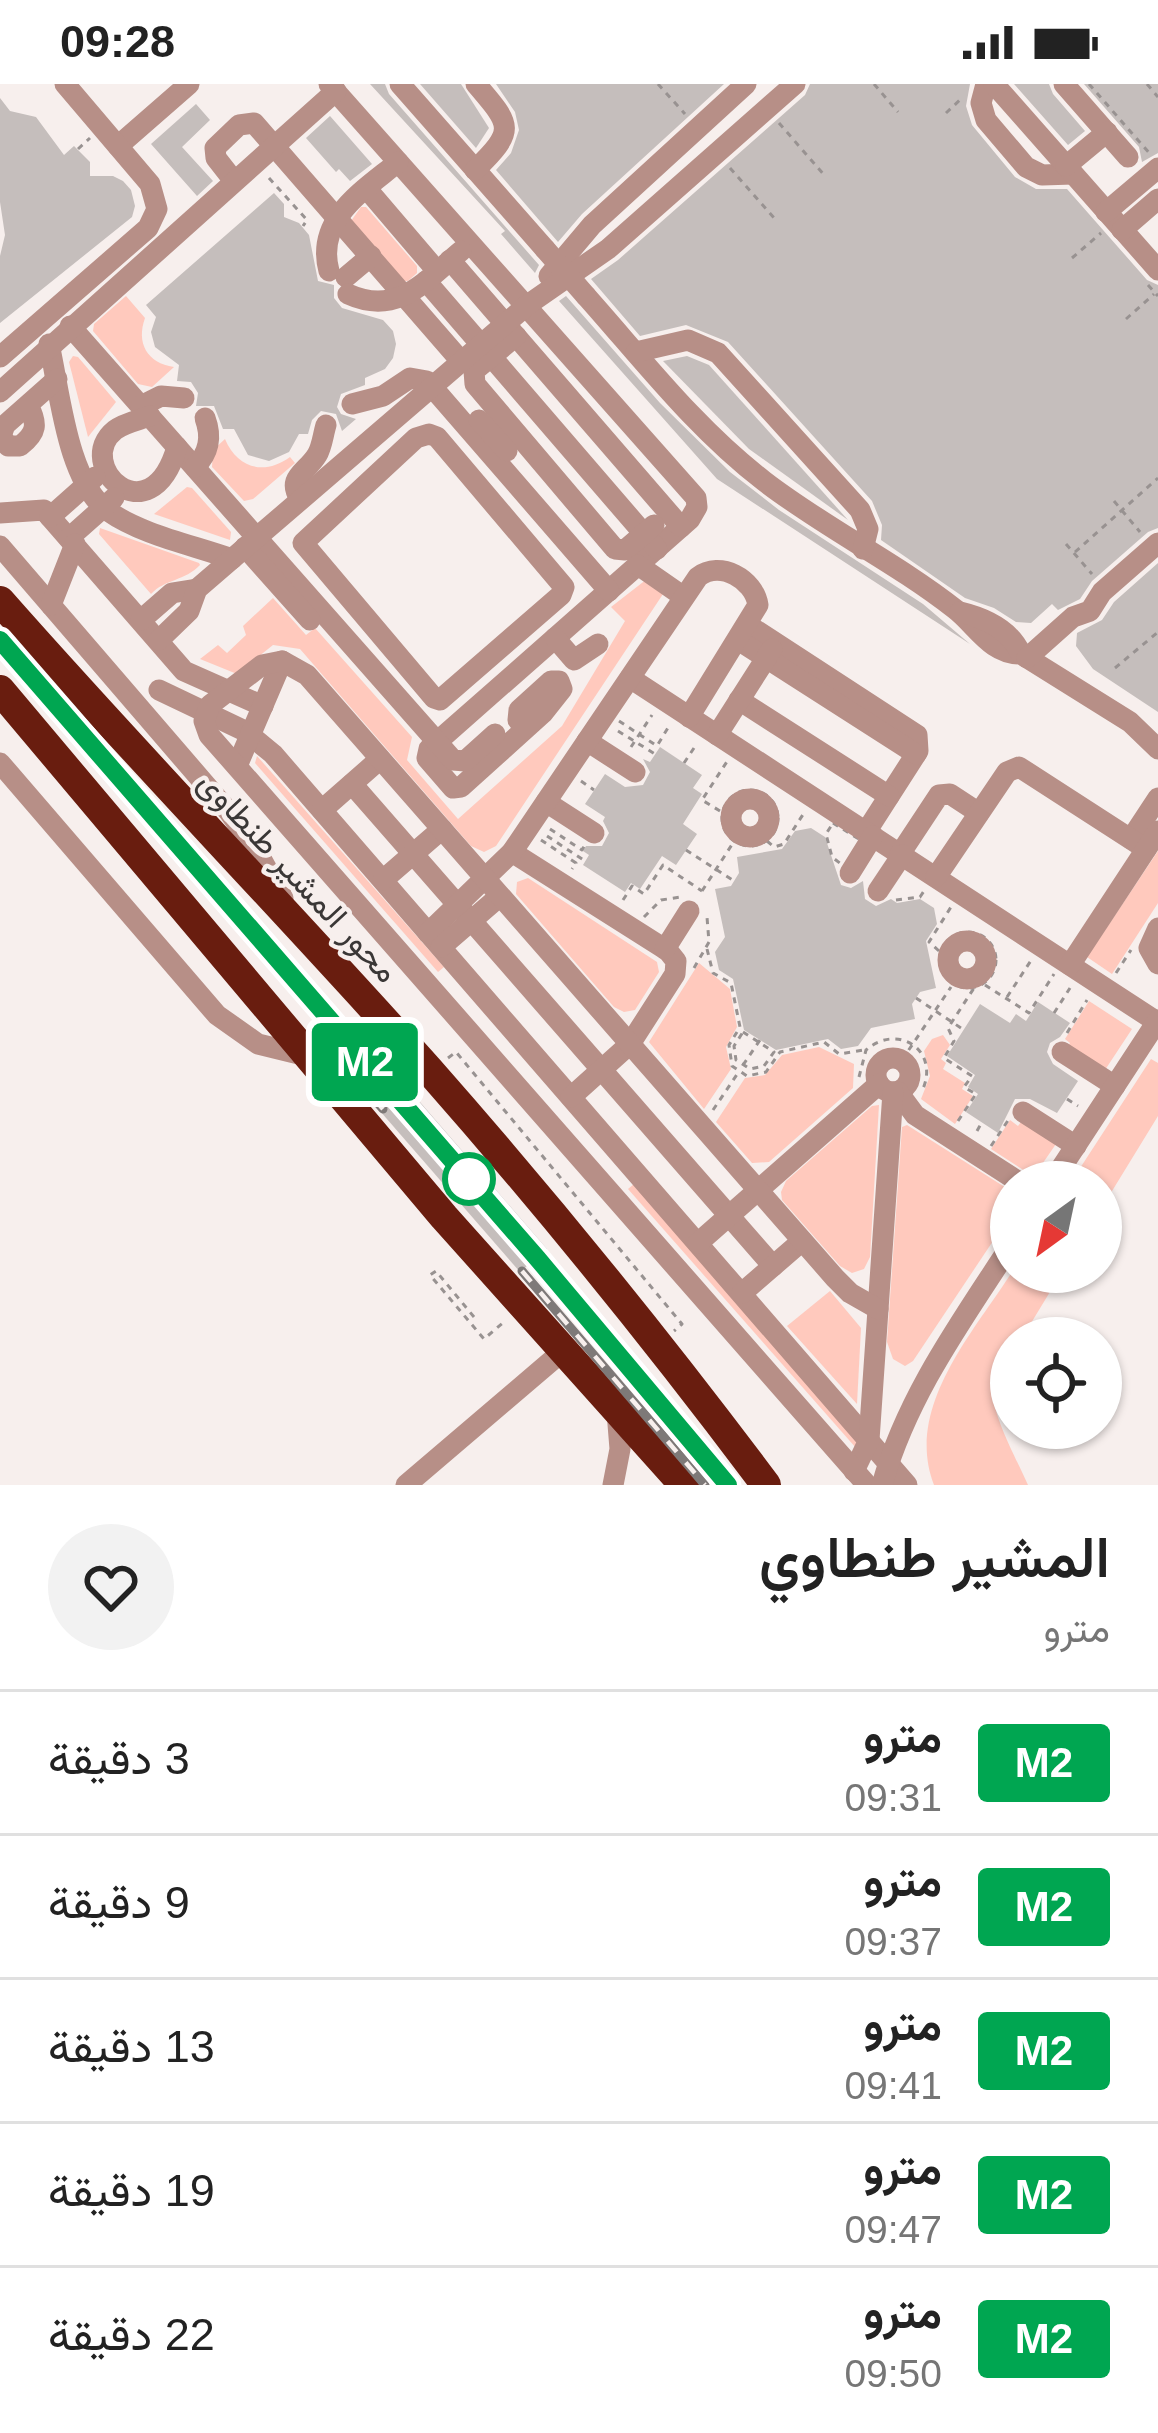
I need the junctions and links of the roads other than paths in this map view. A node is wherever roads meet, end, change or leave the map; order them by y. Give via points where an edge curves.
1 (65, 84) edge
2 (189, 84) edge
3 (400, 84) edge
4 (476, 84) edge
5 (746, 84) edge
6 (795, 84) edge
7 (1064, 84) edge
8 (982, 87) edge
9 (333, 88) edge
10 (1107, 132) junction
11 (275, 145) junction
12 (118, 146) junction
13 (1128, 157) dead end
14 (398, 162) junction
15 (1158, 168) edge
16 (475, 170) junction
17 (1069, 170) junction
18 (234, 181) junction
19 (367, 188) junction
20 (1158, 199) edge
21 (335, 215) junction
22 (1110, 224) junction
23 (470, 242) junction
24 (371, 256) junction
25 (438, 270) junction
26 (341, 281) junction
27 (1153, 284) edge
28 (406, 297) junction
29 (532, 301) junction
30 (70, 326) junction
31 (510, 330) junction
32 (50, 344) junction
33 (486, 351) junction
34 (636, 352) junction
35 (0, 356) edge
36 (460, 361) junction
37 (29, 363) junction
38 (0, 374) edge
39 (57, 379) junction
40 (430, 386) junction
41 (0, 392) edge
42 (184, 398) dead end
43 (352, 404) dead end
44 (28, 405) dead end
45 (146, 411) junction
46 (396, 415) junction
47 (457, 416) junction
48 (206, 418) dead end
49 (326, 425) dead end
50 (416, 438) junction
51 (481, 443) junction
52 (178, 447) junction
53 (507, 451) dead end
54 (458, 462) junction
55 (195, 467) junction
56 (104, 468) junction
57 (85, 485) junction
58 (124, 489) junction
59 (296, 502) junction
60 (104, 507) junction
61 (0, 513) edge
62 (50, 517) junction
63 (674, 520) junction
64 (313, 530) junction
65 (1151, 539) edge
66 (72, 541) junction
67 (650, 541) junction
68 (0, 546) edge
69 (244, 548) junction
70 (863, 549) junction
71 (638, 565) junction
72 (327, 574) junction
73 (196, 589) junction
74 (609, 591) junction
75 (306, 593) junction
76 (684, 597) junction
77 (0, 601) edge
78 (51, 604) junction
79 (141, 620) junction
80 (310, 620) dead end
81 (520, 631) junction
82 (743, 633) junction
83 (598, 644) dead end
84 (162, 645) junction
85 (547, 646) junction
86 (771, 650) junction
87 (1024, 656) junction
88 (489, 659) junction
89 (282, 661) junction
90 (630, 678) junction
91 (508, 680) junction
92 (0, 690) edge
93 (159, 690) junction
94 (226, 691) junction
95 (739, 700) junction
96 (482, 703) junction
97 (262, 706) junction
98 (206, 712) junction
99 (681, 718) junction
100 (1130, 722) junction
101 (153, 723) junction
102 (1158, 730) edge
103 (250, 735) junction
104 (717, 735) junction
105 (438, 742) junction
106 (587, 742) junction
107 (1158, 749) edge
108 (380, 759) junction
109 (0, 763) edge
110 (237, 766) junction
111 (635, 772) dead end
112 (902, 775) junction
113 (352, 784) junction
114 (889, 796) junction
115 (937, 797) junction
116 (1158, 798) edge
117 (546, 802) junction
118 (322, 810) junction
119 (979, 813) junction
120 (442, 829) junction
121 (595, 833) dead end
122 (869, 834) junction
123 (1145, 840) edge
124 (512, 852) junction
125 (413, 854) junction
126 (900, 854) junction
127 (850, 873) dead end
128 (936, 877) junction
129 (383, 880) junction
130 (493, 888) junction
131 (882, 892) road end
132 (695, 901) road end
133 (465, 913) junction
134 (998, 918) junction
135 (292, 920) junction
136 (1158, 928) edge
137 (435, 940) junction
138 (982, 941) road end
139 (664, 949) junction
140 (1158, 964) edge
141 (1068, 970) junction
142 (1158, 1021) edge
143 (630, 1044) junction
144 (1062, 1046) road end
145 (908, 1052) road end
146 (311, 1058) junction
147 (602, 1070) junction
148 (1114, 1086) junction
149 (889, 1091) junction
150 (571, 1097) junction
151 (1023, 1112) dead end
152 (1076, 1146) junction
153 (1066, 1161) edge
154 (990, 1163) edge
155 (758, 1190) junction
156 (729, 1216) junction
157 (802, 1240) junction
158 (698, 1243) junction
159 (773, 1266) junction
160 (990, 1278) edge
161 (742, 1293) junction
162 (878, 1309) junction
163 (563, 1351) junction
164 (512, 1395) junction
165 (617, 1412) junction
166 (443, 1439) dead end
167 (869, 1440) junction
168 (888, 1462) junction
169 (409, 1475) edge
170 (861, 1478) edge
171 (389, 1485) edge
172 (614, 1485) edge
173 (684, 1485) edge
174 (766, 1485) edge
175 (882, 1485) edge
176 (907, 1485) edge

1 - 12 street
2 - 12 street
3 - 16 street
4 - 16 street via 507,131
5 - 29 street via 592,225
6 - 29 street via 608,249
7 - 10 street
8 - 17 street via 983,115 1026,167 1042,175
9 - 11 street
9 - 14 street
10 - 13 street
10 - 17 street
11 - 18 street
11 - 18 street via 250,122 218,142 214,155
11 - 21 street
12 - 35 street via 154,190 152,222
14 - 19 street
14 - 23 street
15 - 22 street
16 - 34 street, bridge
17 - 22 street
18 - 30 street
19 - 21 street
19 - 25 street
20 - 22 street
21 - 24 street
21 - 26 street via 326,250
22 - 27 street
23 - 25 street
23 - 29 street
24 - 26 street
24 - 28 street
25 - 28 street
25 - 31 street
25 - 33 street
26 - 28 street via 370,301
28 - 36 street
29 - 31 street
29 - 63 street via 693,494 696,512
30 - 32 street
30 - 45 street
31 - 33 street
31 - 63 street
32 - 37 street
32 - 39 street
33 - 36 street
33 - 67 street
33 - 67 street via 472,381 597,529 620,551
34 - 70 street via 730,453
34 - 70 street via 680,340 718,352 860,510 868,529
36 - 40 street
37 - 38 street
37 - 41 street
39 - 44 street
39 - 57 street
40 - 43 street via 410,378 376,400
40 - 46 street
40 - 47 street
42 - 45 street via 161,396
45 - 52 street
45 - 56 street via 113,432
46 - 50 street
46 - 59 street
47 - 51 street
47 - 53 street via 474,414
48 - 55 street via 208,448
49 - 59 street via 317,454 295,480
50 - 54 street via 433,435
50 - 64 street
51 - 54 street
51 - 74 street
52 - 55 street
52 - 58 street via 158,486
54 - 81 street via 563,584
55 - 69 street
56 - 57 street
56 - 58 street
57 - 60 street
57 - 62 street
58 - 60 street
59 - 64 street
59 - 69 street
60 - 66 street
60 - 69 street via 127,521
61 - 62 street via 37,508
62 - 66 street
63 - 67 street
64 - 72 street via 303,545
65 - 87 street
66 - 78 street
66 - 79 street
67 - 71 street
68 - 78 street
69 - 73 street
69 - 75 street
69 - 80 street
70 - 87 street via 1000,629
71 - 74 street
71 - 76 street
72 - 75 street
72 - 88 street via 434,698 443,699
73 - 79 street via 172,592
73 - 84 street
74 - 85 street
75 - 105 street
76 - 82 street via 702,573 728,571 757,596
76 - 90 street
77 - 135 highway, محور المشير طنطاوى
78 - 101 street
79 - 84 street
81 - 85 street
81 - 88 street
82 - 86 street
82 - 99 street
83 - 85 street via 576,660
84 - 93 street
84 - 94 street via 187,674
85 - 91 street
86 - 95 street
86 - 112 street via 911,730 919,743
87 - 100 street
88 - 91 street
89 - 94 street
89 - 97 street
89 - 108 street via 307,675
90 - 99 street
90 - 106 street via 611,722
91 - 96 street
92 - 146 highway
93 - 98 street
93 - 101 street
94 - 97 street
94 - 98 street
95 - 104 street
95 - 114 street
96 - 105 street
96 - 105 street via 511,734 458,788 427,758
97 - 103 street
98 - 103 street
98 - 110 street via 207,730
99 - 104 street
100 - 102 street
100 - 107 street
101 - 135 street via 244,832
103 - 110 street
103 - 118 street
104 - 122 street via 768,790
106 - 111 street
106 - 117 street
108 - 113 street
108 - 120 street
109 - 146 street via 218,1016 258,1044
110 - 170 street
112 - 114 street
112 - 115 street
113 - 118 street
113 - 125 street
114 - 122 street
115 - 119 street via 950,794
115 - 126 street
116 - 123 street
117 - 121 street
117 - 124 street via 540,835
118 - 129 street
119 - 123 street via 1007,772 1023,767
119 - 128 street
120 - 125 street
120 - 130 street
122 - 126 street
122 - 127 street
123 - 141 street
124 - 130 street
124 - 139 street
125 - 129 street
125 - 133 street
126 - 128 street
126 - 131 street
128 - 134 street
129 - 137 street
130 - 133 street
130 - 143 street
132 - 139 street
133 - 137 street
133 - 147 street
134 - 138 street
134 - 141 street
135 - 174 highway, محور المشير طنطاوى via 659,1343
136 - 140 street via 1149,948
137 - 150 street
139 - 143 street via 676,961 675,974
141 - 142 street
142 - 148 street
143 - 147 street
143 - 155 street
144 - 148 street
145 - 149 street via 879,1065 876,1074
146 - 163 highway
147 - 150 street
147 - 156 street
148 - 152 street
149 - 154 street
149 - 155 street
149 - 162 street
150 - 158 street
151 - 152 street
152 - 153 street
155 - 156 street
155 - 157 street
156 - 158 street
156 - 159 street
157 - 159 street
157 - 162 street via 850,1293
158 - 161 street
159 - 161 street
160 - 168 street via 921,1387
161 - 167 street
162 - 167 street
163 - 164 street
163 - 165 highway
164 - 166 street via 500,1391
164 - 169 street
165 - 172 street
165 - 173 highway
167 - 168 street
167 - 170 street
168 - 175 street
168 - 176 street
169 - 171 street

